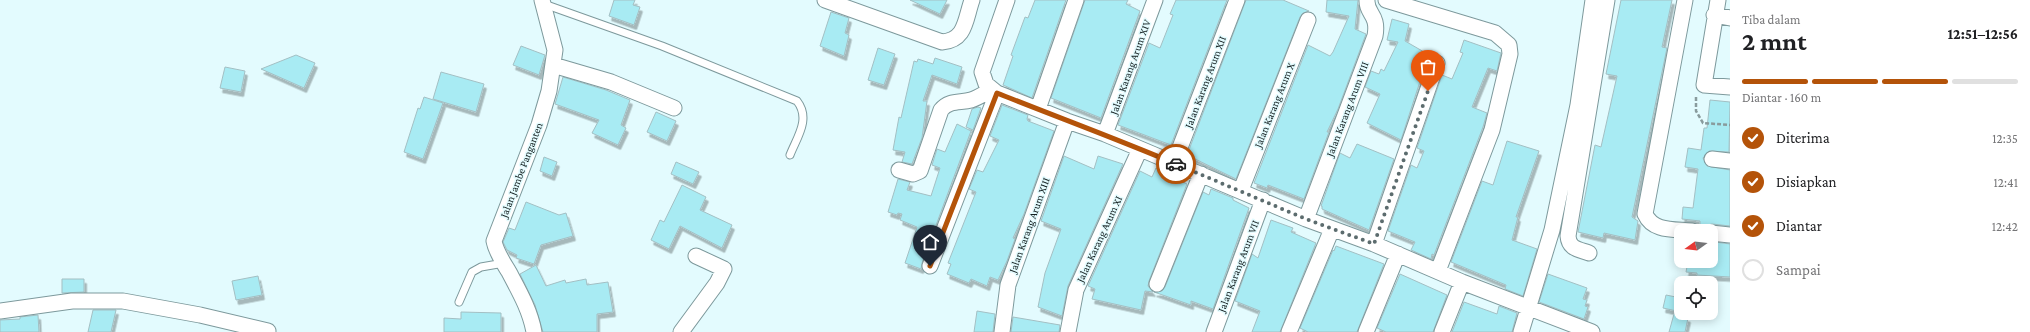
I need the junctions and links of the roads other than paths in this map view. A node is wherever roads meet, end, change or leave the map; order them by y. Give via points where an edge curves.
1 (825, 0) edge
2 (972, 0) edge
3 (1007, 0) edge
4 (1076, 0) edge
5 (1155, 0) edge
6 (1237, 0) edge
7 (1367, 0) edge
8 (1386, 0) edge
9 (1593, 0) edge
10 (1607, 0) edge
11 (1685, 0) edge
12 (1718, 0) edge
13 (543, 2) edge
14 (863, 6) edge
15 (1714, 15) junction
16 (1730, 18) edge
17 (1308, 20) dead end
18 (554, 58) junction
19 (1438, 63) dead end
20 (1730, 87) edge
21 (994, 92) junction
22 (674, 108) dead end
23 (1038, 110) junction
24 (1066, 121) junction
25 (1105, 134) junction
26 (1140, 149) junction
27 (790, 154) dead end
28 (1712, 159) dead end
29 (1730, 161) edge
30 (1174, 163) junction
31 (899, 170) dead end
32 (1201, 174) junction
33 (1240, 190) junction
34 (1263, 200) junction
35 (1306, 219) junction
36 (1332, 229) junction
37 (1674, 229) edge
38 (1718, 234) edge
39 (1730, 235) edge
40 (1374, 244) junction
41 (1589, 253) dead end
42 (1398, 254) junction
43 (696, 256) dead end
44 (504, 263) junction
45 (930, 266) dead end
46 (1438, 271) junction
47 (1462, 282) junction
48 (1157, 284) dead end
49 (459, 302) dead end
50 (1529, 308) junction
51 (0, 311) edge
52 (268, 331) edge
53 (534, 332) edge
54 (681, 332) edge
55 (1002, 332) edge
56 (1068, 332) edge
57 (1214, 332) edge
58 (1289, 332) edge
59 (1366, 332) edge
60 (1442, 332) edge
61 (1521, 332) edge
62 (1591, 332) edge

1 - 14 street
2 - 14 street via 960,35 953,41 942,42
3 - 21 street via 982,72 986,84
4 - 23 street
5 - 25 street, Jalan Karang Arum XIV
6 - 30 street, Jalan Karang Arum XII
7 - 35 street, Jalan Karang Arum VIII via 1368,8 1376,21 1375,36
8 - 46 street via 1495,33 1509,45 1510,54 1492,130
9 - 50 street via 1578,105 1552,230
10 - 41 street via 1568,236 1568,243 1572,247
11 - 37 street via 1645,214 1654,227
12 - 15 street
13 - 18 street, Jalan Jambe Panganten
13 - 27 lane via 662,46 797,101 805,117
15 - 16 street
15 - 20 street via 1704,85
17 - 33 street, Jalan Karang Arum X
18 - 22 street
18 - 44 street, Jalan Jambe Panganten via 549,91 539,125 494,241 495,249
19 - 40 street
21 - 23 street
21 - 31 street via 945,105 920,172 913,174
21 - 45 street
23 - 24 street
24 - 25 street
24 - 55 street, Jalan Karang Arum XIII via 1008,285
25 - 26 street
26 - 30 street
26 - 56 street, Jalan Karang Arum XI via 1076,290
28 - 29 street
30 - 32 street
32 - 33 street
32 - 48 street
33 - 34 street
34 - 35 street
34 - 57 street, Jalan Karang Arum VII
35 - 36 street
36 - 40 street
36 - 58 street
38 - 39 street
40 - 42 street
42 - 46 street
42 - 59 street
43 - 54 street via 724,270
44 - 49 lane via 481,267 472,272
44 - 53 street, Jalan Jambe Panganten via 531,316
46 - 47 street
47 - 50 street
47 - 60 street
50 - 61 street
50 - 62 street
51 - 52 street via 72,301 124,301

